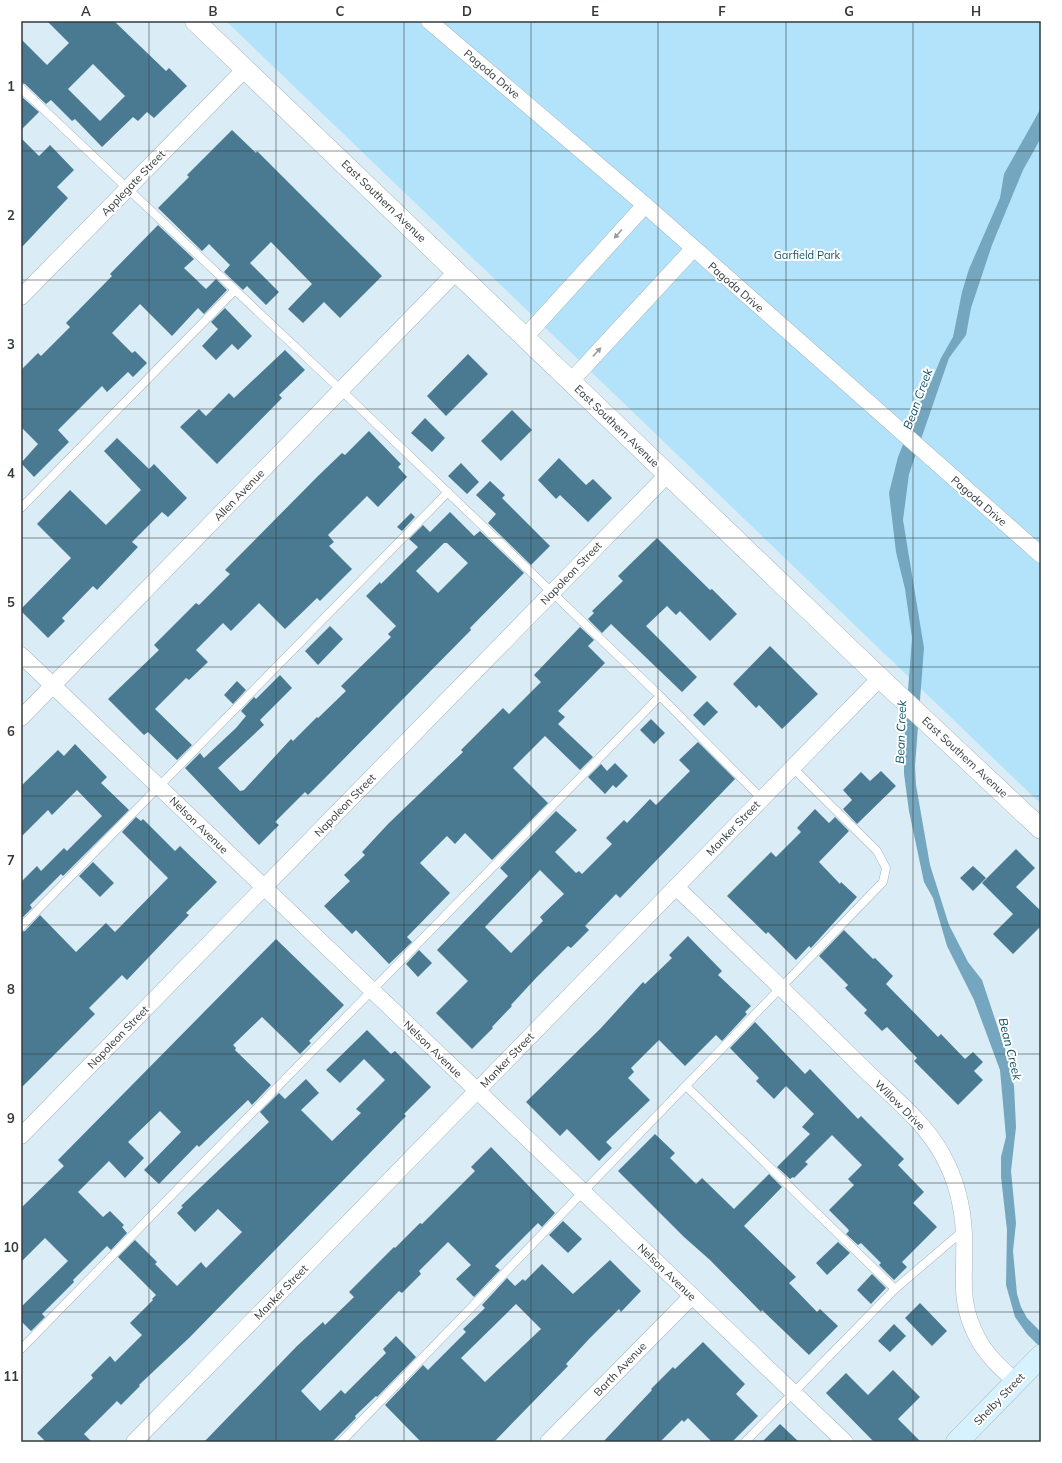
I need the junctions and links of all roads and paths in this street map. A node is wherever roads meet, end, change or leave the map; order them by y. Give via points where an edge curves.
1 (195, 21) edge
2 (429, 21) edge
3 (245, 69) junction
4 (21, 88) edge
5 (128, 189) junction
6 (644, 205) junction
7 (693, 249) junction
8 (457, 271) junction
9 (235, 290) junction
10 (21, 297) edge
11 (526, 336) junction
12 (571, 381) junction
13 (341, 390) junction
14 (668, 474) junction
15 (448, 492) junction
16 (21, 508) edge
17 (1041, 556) edge
18 (553, 592) junction
19 (21, 655) edge
20 (880, 678) junction
21 (53, 686) junction
22 (660, 696) junction
23 (21, 718) edge
24 (792, 768) junction
25 (159, 787) junction
26 (762, 798) junction
27 (1041, 829) edge
28 (676, 887) junction
29 (264, 888) junction
30 (21, 927) edge
31 (781, 988) junction
32 (372, 991) junction
33 (686, 1086) junction
34 (477, 1091) junction
35 (21, 1136) edge
36 (583, 1192) junction
37 (964, 1230) junction
38 (895, 1289) junction
39 (692, 1296) junction
40 (21, 1349) edge
41 (1028, 1369) edge
42 (793, 1393) junction
43 (134, 1442) edge
44 (341, 1442) edge
45 (548, 1442) edge
46 (745, 1442) edge
47 (845, 1442) edge
48 (957, 1442) edge

1 - 3 street, East Southern Avenue
2 - 6 street, Pagoda Drive
3 - 5 street, Applegate Street
3 - 8 street, East Southern Avenue
4 - 5 lane
5 - 9 lane
5 - 10 street, Applegate Street
6 - 7 street, Pagoda Drive
6 -> 11 street
12 -> 7 street
7 - 17 street, Pagoda Drive
8 - 11 street, East Southern Avenue
8 - 13 street, Allen Avenue
9 - 13 lane
9 - 16 lane
11 - 12 street, East Southern Avenue
12 - 14 street, East Southern Avenue
13 - 15 lane
13 - 21 street, Allen Avenue
14 - 18 street, Napoleon Street
14 - 20 street, East Southern Avenue
15 - 18 lane
15 - 25 lane
18 - 22 lane
18 - 29 street, Napoleon Street
19 - 21 street, Nelson Avenue
20 - 24 street, Manker Street
20 - 27 street, East Southern Avenue
21 - 23 street, Allen Avenue
21 - 25 street, Nelson Avenue
22 - 26 lane
22 - 32 lane
24 - 26 street, Manker Street
24 - 31 lane via 878,851 886,868 883,882
25 - 29 street, Nelson Avenue
25 - 30 lane
26 - 28 street, Manker Street
28 - 31 street, Willow Drive
28 - 34 street, Manker Street
29 - 32 street, Nelson Avenue
29 - 35 street, Napoleon Street
31 - 33 lane
31 - 37 street, Willow Drive via 926,1131 942,1153 953,1177
32 - 34 street, Nelson Avenue
32 - 40 lane
33 - 36 lane
33 - 38 lane
34 - 36 street, Nelson Avenue
34 - 43 street, Manker Street
36 - 39 street, Nelson Avenue
36 - 44 lane
37 - 38 lane
37 - 41 street, Willow Drive via 963,1289 969,1317 983,1347
38 - 42 lane
39 - 42 street, Nelson Avenue
39 - 45 street, Barth Avenue
41 - 48 main road, Shelby Street
42 - 46 lane
42 - 47 street, Nelson Avenue

